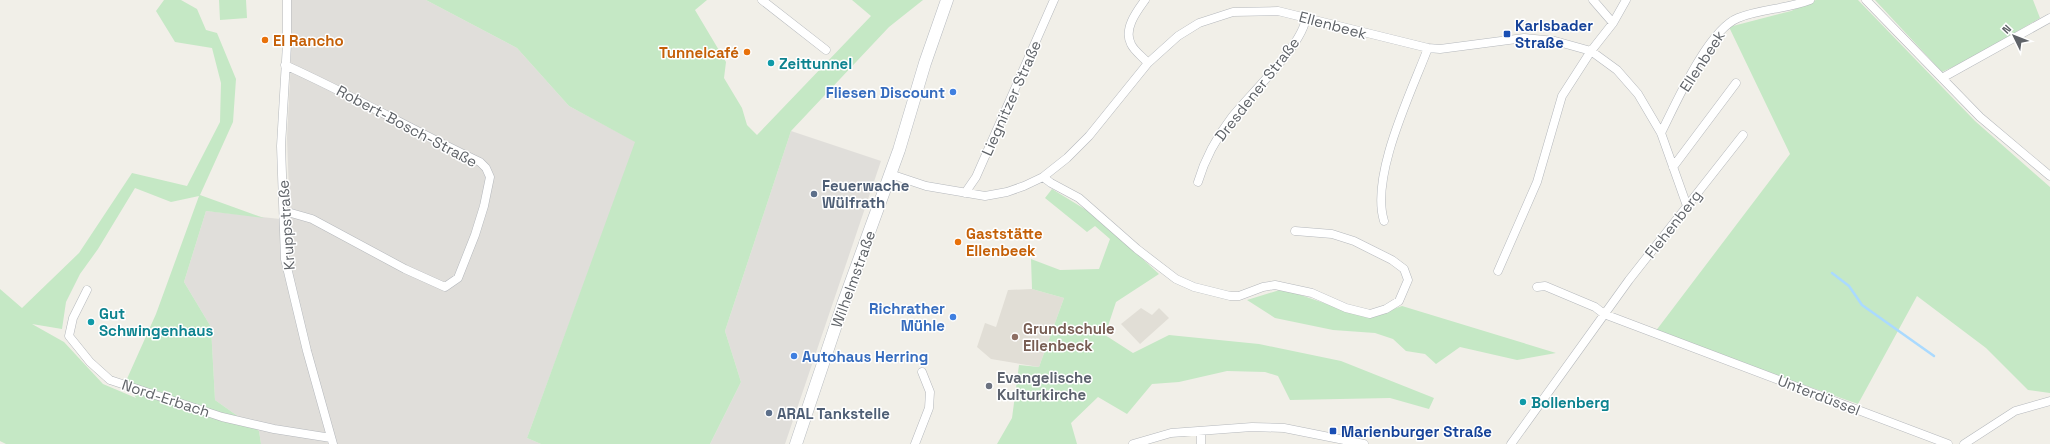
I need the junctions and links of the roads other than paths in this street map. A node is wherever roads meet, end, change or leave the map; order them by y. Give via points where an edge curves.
1 (287, 0) edge
2 (762, 0) edge
3 (947, 0) edge
4 (1054, 0) edge
5 (1145, 0) edge
6 (1593, 0) edge
7 (1626, 0) edge
8 (1810, 0) edge
9 (1866, 0) edge
10 (1306, 17) junction
11 (2050, 18) edge
12 (1613, 23) junction
13 (1428, 48) junction
14 (826, 50) dead end
15 (1591, 51) junction
16 (1148, 63) junction
17 (286, 65) junction
18 (1942, 78) junction
19 (1736, 83) dead end
20 (1661, 133) junction
21 (1743, 135) dead end
22 (1673, 167) junction
23 (890, 174) junction
24 (2050, 176) edge
25 (1043, 177) junction
26 (1198, 182) dead end
27 (965, 193) junction
28 (1687, 206) junction
29 (284, 211) junction
30 (1384, 221) dead end
31 (1295, 231) dead end
32 (1498, 271) dead end
33 (1537, 287) dead end
34 (87, 290) dead end
35 (1604, 314) junction
36 (922, 372) dead end
37 (2050, 401) edge
38 (1201, 431) junction
39 (332, 441) edge
40 (796, 444) edge
41 (915, 444) edge
42 (1133, 444) edge
43 (1201, 444) edge
44 (1360, 444) edge
45 (1511, 444) edge
46 (1948, 444) edge
47 (1964, 444) edge

1 - 17 street, Kruppstraße
2 - 14 street
3 - 23 main road, Wilhelmstraße
4 - 27 street, Liegnitzer Straße via 976,177
5 - 16 street via 1134,14 1129,30 1130,44
6 - 12 street
7 - 12 street
8 - 20 street, Ellenbeek via 1796,6 1739,18 1726,25 1702,55
9 - 18 street
10 - 13 street, Ellenbeek
10 - 16 street, Ellenbeek via 1278,11 1233,12 1199,24 1178,36
10 - 26 street, Dresdener Straße via 1306,25 1293,46 1232,118 1213,145
11 - 18 street
12 - 15 street
13 - 15 street, Ellenbeek via 1440,49 1524,38 1555,41
13 - 30 street via 1397,127 1386,165 1380,194
15 - 20 street, Ellenbeek via 1617,70 1638,94
15 - 32 street via 1562,96 1537,182
16 - 25 street, Ellenbeek via 1089,136
17 - 29 street, Kruppstraße via 281,146
17 - 29 street, Robert-Bosch-Straße via 333,86 386,116 480,162 486,168 490,183 475,235 458,278 445,287 405,269 312,219
18 - 24 street via 1980,118
19 - 22 street
20 - 22 street, Ellenbeek
21 - 28 street, Flehenberg
22 - 28 street, Ellenbeek
23 - 27 street, Ellenbeek via 926,186
23 - 40 main road, Wilhelmstraße
25 - 27 street, Ellenbeek via 1007,192 985,196
25 - 31 street via 1051,184 1079,198 1137,249 1176,279 1194,287 1239,296 1275,285 1312,293 1346,308 1370,314 1399,301 1408,280 1404,269 1392,260 1354,241 1332,234
28 - 35 street, Flehenberg
29 - 39 street, Kruppstraße via 287,270
33 - 35 street via 1545,286 1595,307
34 - 39 street, Nord-Erbach via 73,318 69,336 90,362 110,380 222,417
35 - 45 street, Flehenberg
35 - 46 street, Unterdüssel
36 - 41 street via 930,392 929,408
37 - 47 street via 2015,411
38 - 42 street via 1171,433
38 - 43 street
38 - 44 street via 1252,427 1284,428

